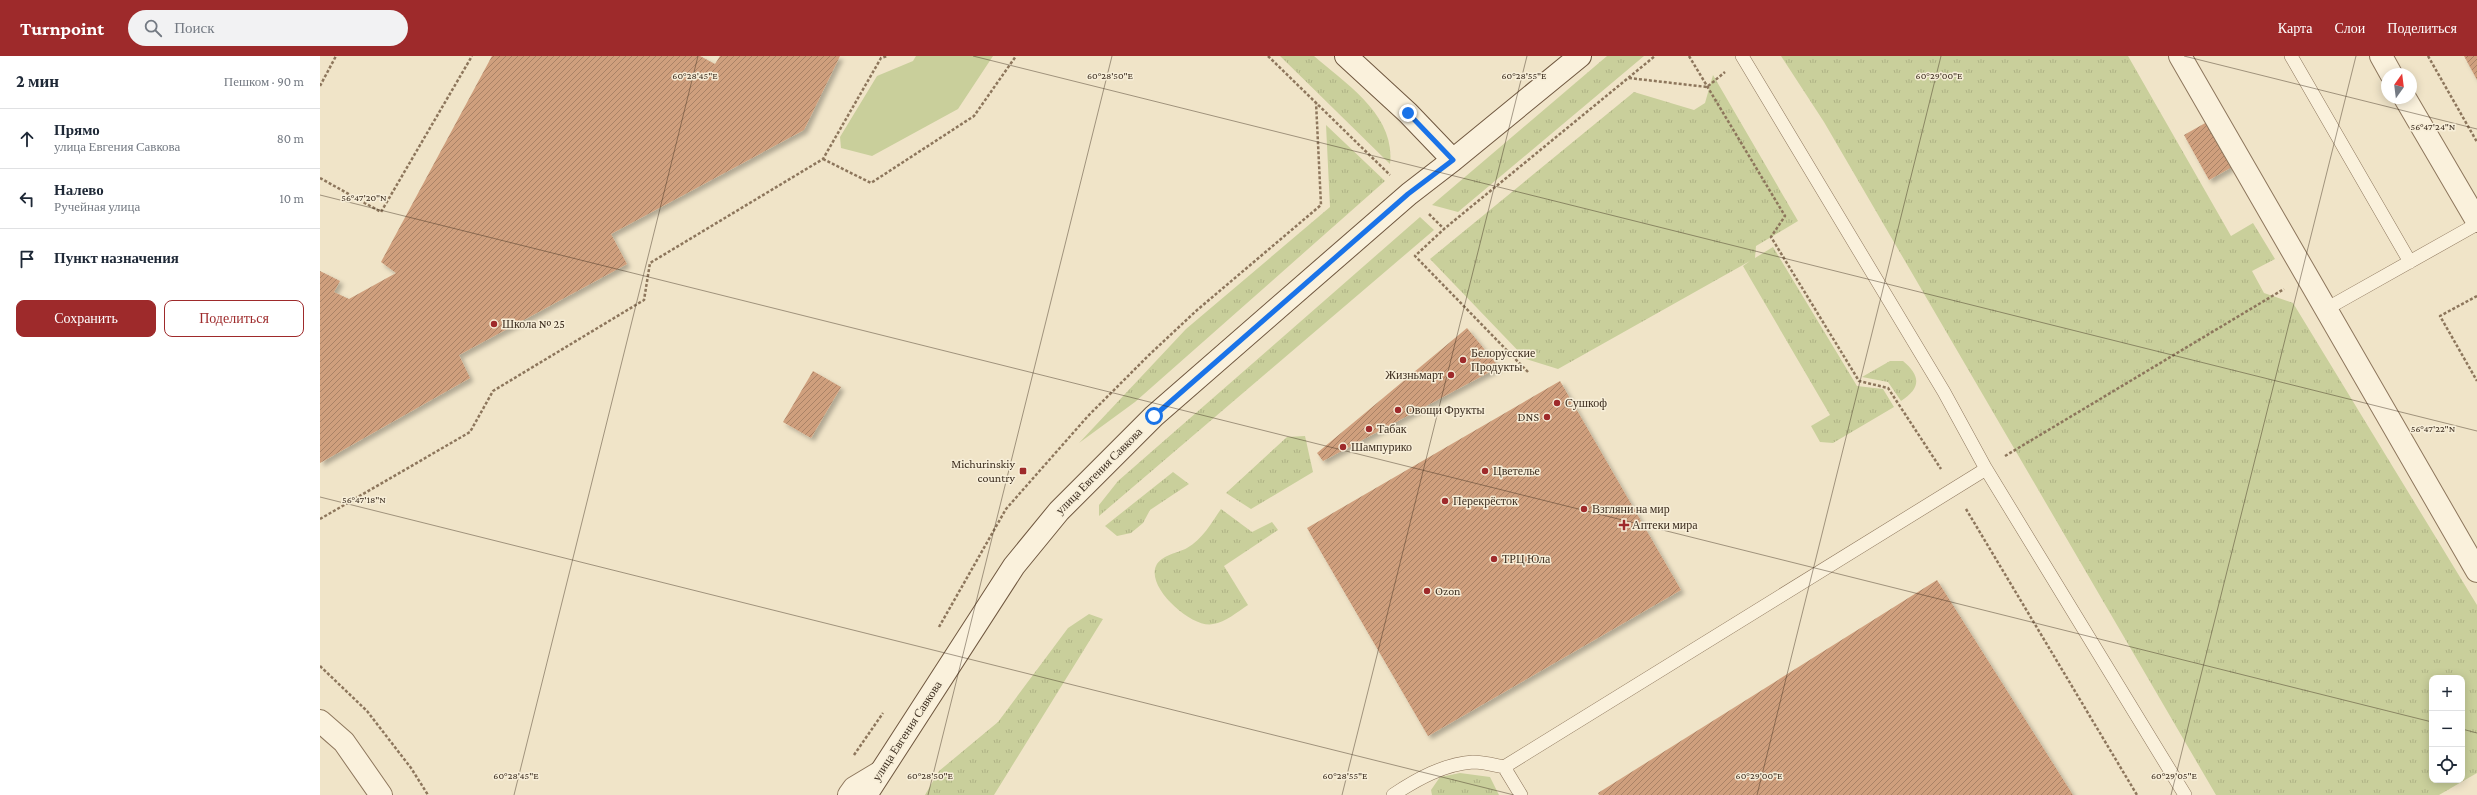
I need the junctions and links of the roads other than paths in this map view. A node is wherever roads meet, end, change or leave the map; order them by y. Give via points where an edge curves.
1 (1346, 56) edge
2 (1580, 56) edge
3 (2180, 56) edge
4 (2291, 56) edge
5 (2381, 56) edge
6 (1742, 57) edge
7 (2388, 68) edge
8 (2408, 104) edge
9 (1453, 160) junction
10 (2477, 222) edge
11 (2410, 262) junction
12 (2326, 309) junction
13 (1986, 469) junction
14 (2477, 571) edge
15 (320, 721) edge
16 (1504, 767) junction
17 (879, 773) junction
18 (1408, 790) edge
19 (381, 795) edge
20 (849, 795) edge
21 (866, 795) edge
22 (1393, 795) edge
23 (1521, 795) edge
24 (2185, 795) edge

1 - 9 street via 1408,113
2 - 9 street, улица Евгения Савкова
3 - 12 street
4 - 11 lane
5 - 7 street
6 - 13 lane via 1944,392
8 - 10 street
9 - 17 street, улица Евгения Савкова via 1408,194 1154,416 1059,511 1014,566
10 - 11 lane
11 - 12 lane
12 - 14 street
13 - 16 lane via 1953,487
13 - 24 lane
15 - 19 street via 344,742
16 - 18 lane via 1474,762 1444,767
16 - 23 lane
17 - 20 street via 854,788
17 - 21 street, улица Евгения Савкова
18 - 22 lane

